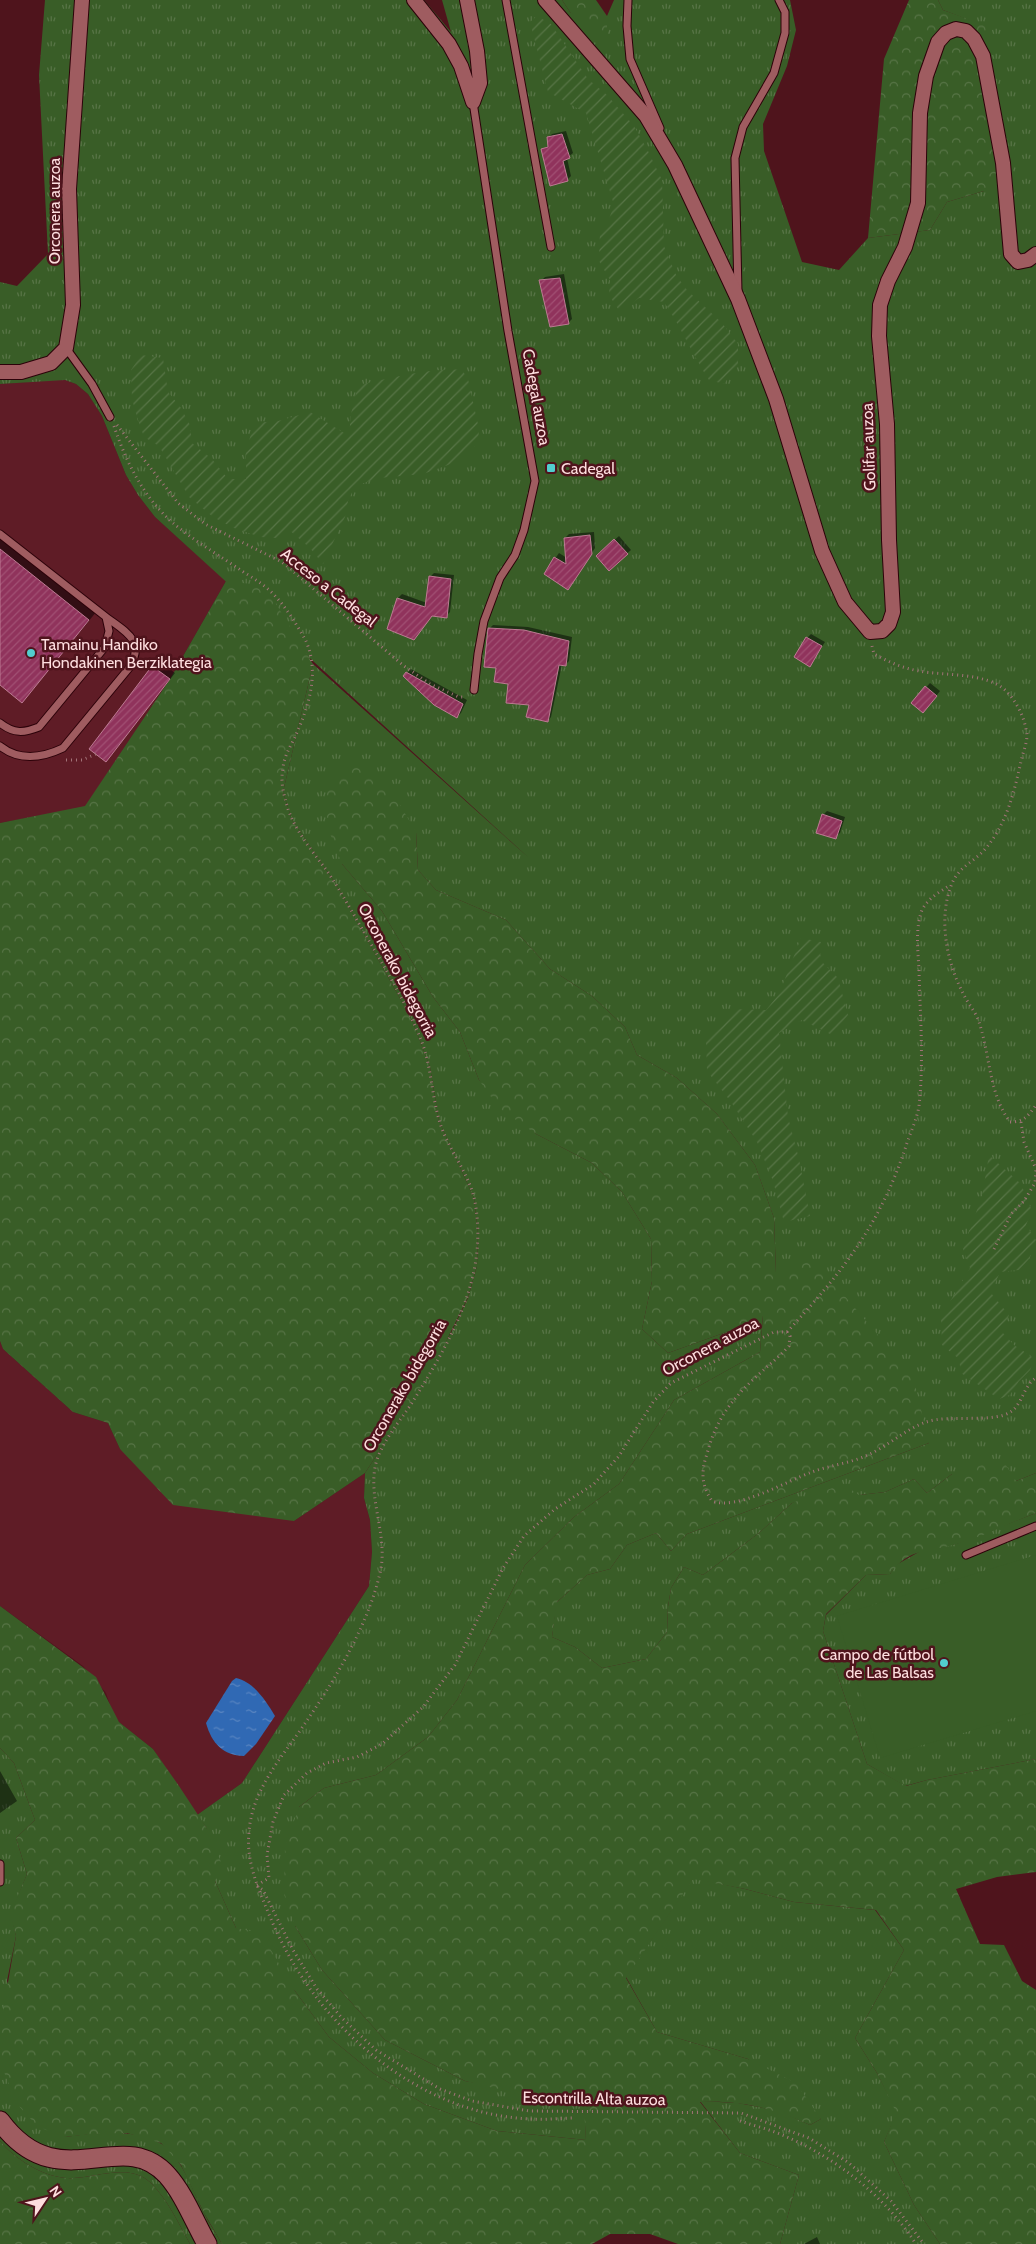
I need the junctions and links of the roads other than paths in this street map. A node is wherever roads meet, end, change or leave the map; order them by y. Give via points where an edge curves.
1 (82, 0) edge
2 (414, 0) edge
3 (467, 0) edge
4 (506, 0) edge
5 (545, 0) edge
6 (628, 0) edge
7 (779, 0) edge
8 (473, 102) junction
9 (675, 165) junction
10 (551, 247) dead end
11 (1036, 254) edge
12 (738, 299) junction
13 (66, 348) junction
14 (0, 372) edge
15 (110, 417) road end
16 (0, 534) edge
17 (106, 617) junction
18 (474, 690) road end
19 (0, 723) edge
20 (0, 746) edge
21 (1036, 1526) edge
22 (966, 1555) dead end
23 (0, 1864) edge
24 (0, 1882) edge
25 (0, 2121) edge
26 (206, 2244) edge

1 - 13 street, Orconera auzoa via 69,189 73,305
2 - 8 street, Cadegal auzoa via 449,44 461,66
3 - 8 street, Cadegal auzoa via 478,51 480,83
4 - 10 lane
5 - 9 street via 646,116
6 - 9 lane via 630,59
7 - 12 lane via 785,12 786,33 774,73 743,127 734,158
8 - 18 lane, Cadegal auzoa via 508,332 535,481 515,555 500,578 484,621
9 - 12 street
11 - 12 street, Golifar auzoa via 1018,262 1011,254 1003,163 983,56 974,39 966,31 956,29 946,33 938,42 926,76 920,113 918,203 905,247 880,305 893,612 889,624 882,631 870,632 845,602 822,551 776,399
13 - 14 street via 52,362 21,372
13 - 15 lane via 92,384
16 - 17 lane
17 - 19 lane via 109,631 105,647 39,727 24,733 9,730
17 - 20 lane via 131,636 136,645 136,657 63,748 49,755 18,755
21 - 22 lane
23 - 24 lane
25 - 26 street via 22,2146 50,2158 77,2161 121,2155 144,2159 166,2174

